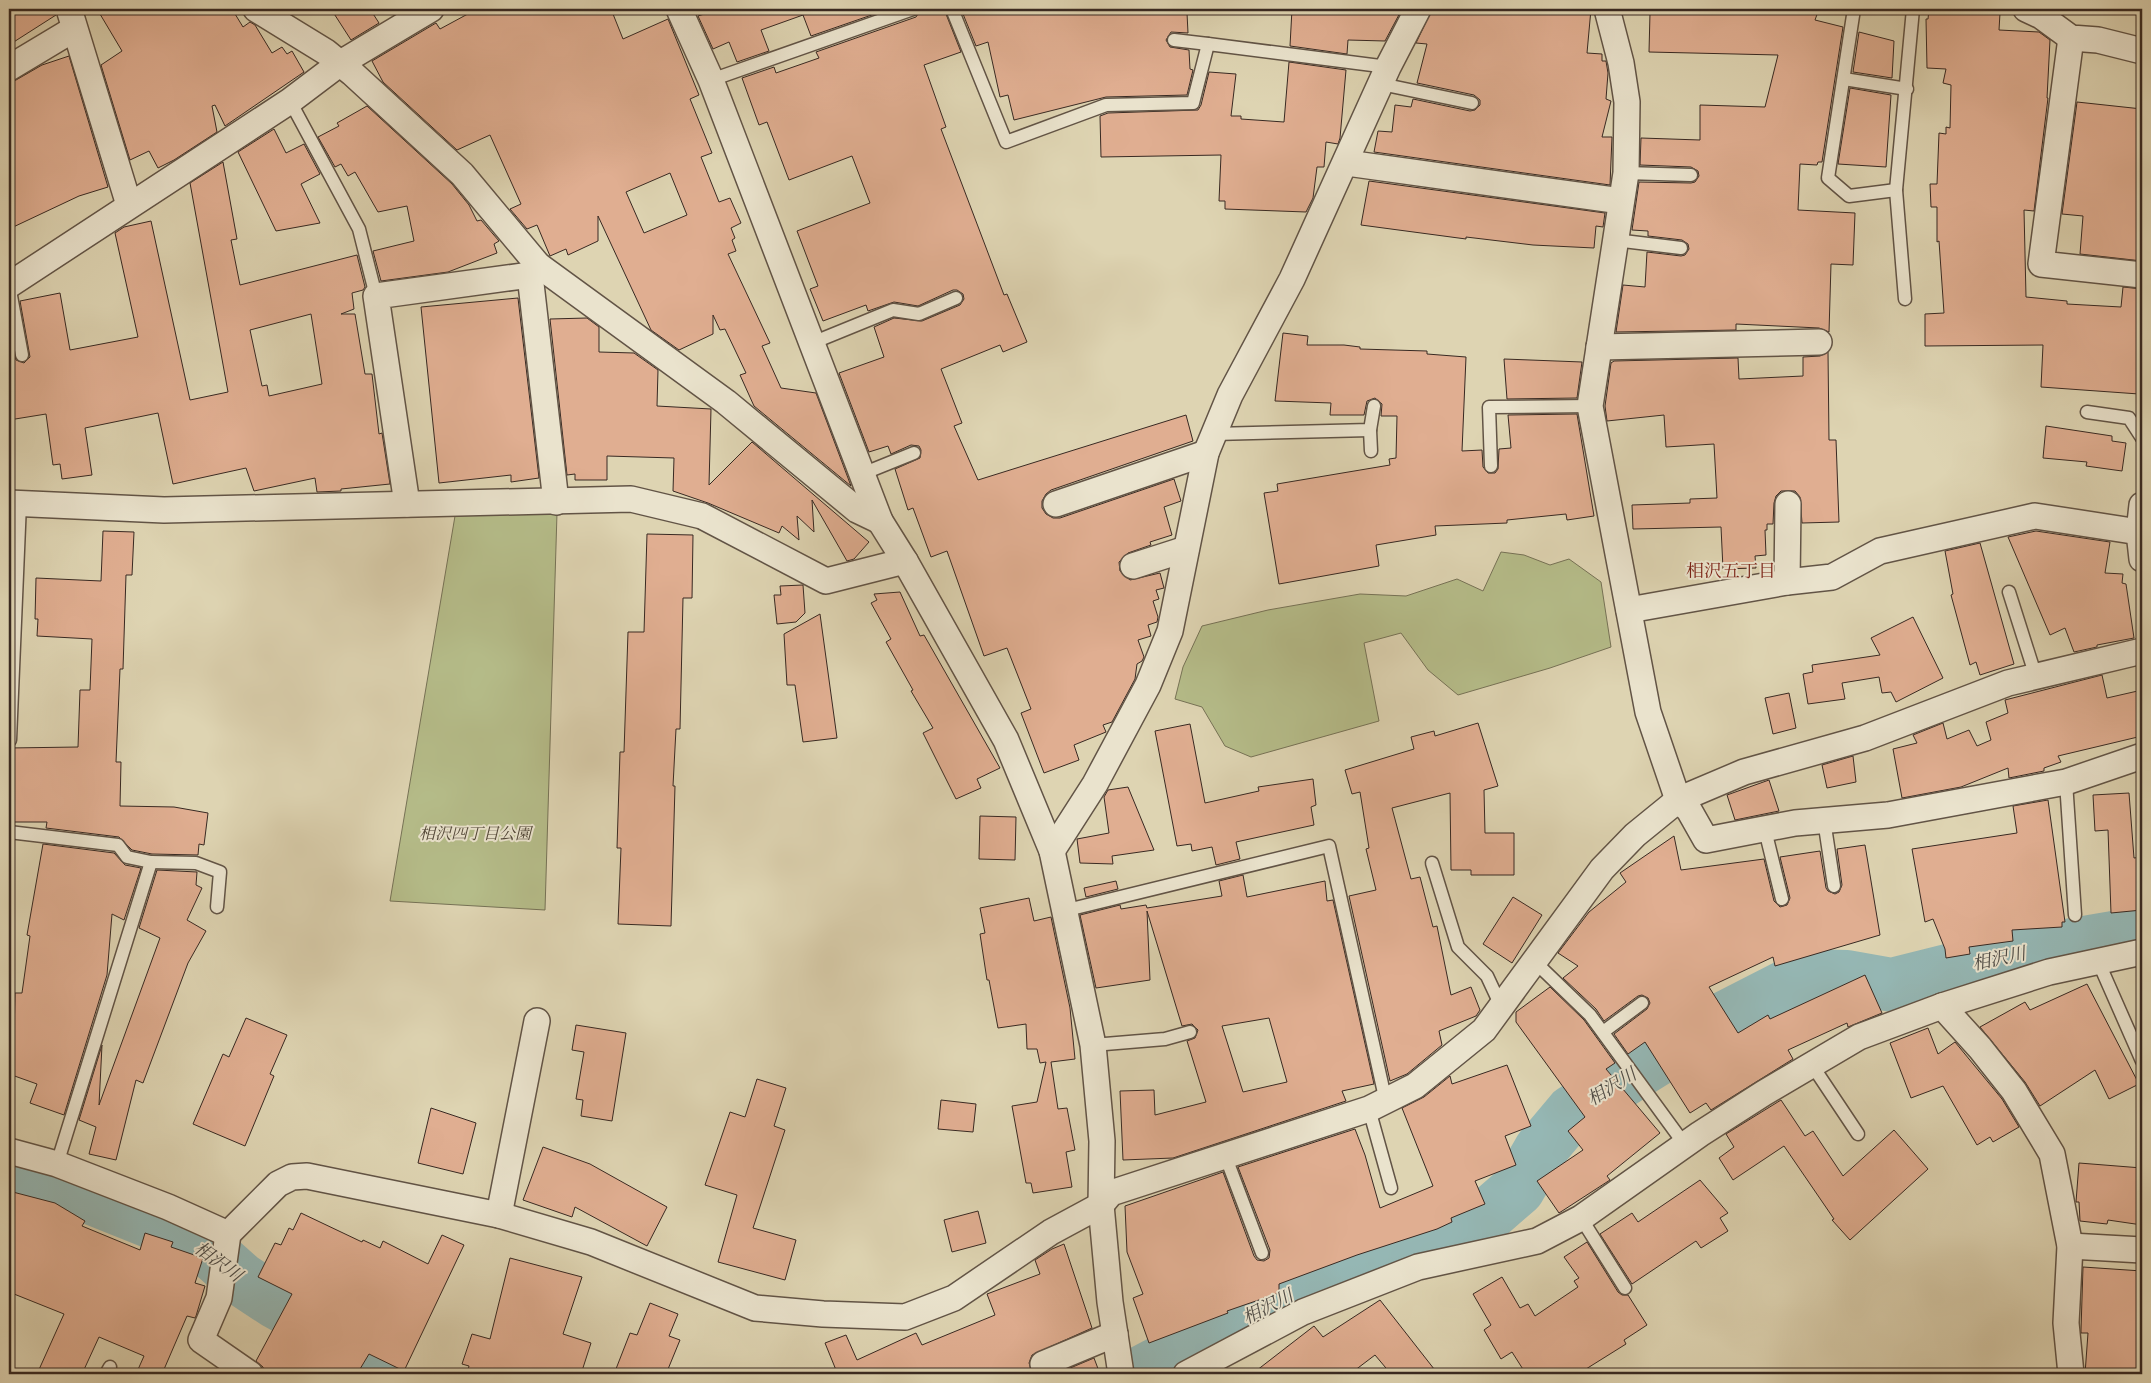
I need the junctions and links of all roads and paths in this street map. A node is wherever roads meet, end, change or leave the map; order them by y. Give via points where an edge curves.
1 (256, 9) edge
2 (431, 9) edge
3 (679, 9) edge
4 (913, 9) edge
5 (952, 9) edge
6 (1418, 9) edge
7 (1607, 9) edge
8 (1854, 9) edge
9 (1913, 9) edge
10 (2026, 9) edge
11 (71, 19) edge
12 (2071, 38) junction
13 (1174, 40) dead end
14 (1208, 44) junction
15 (2142, 51) edge
16 (339, 64) junction
17 (9, 68) edge
18 (1384, 75) junction
19 (1844, 79) junction
20 (711, 80) junction
21 (1907, 88) junction
22 (290, 101) junction
23 (1472, 102) dead end
24 (1347, 163) junction
25 (1626, 173) junction
26 (1691, 175) dead end
27 (1896, 190) junction
28 (1621, 201) junction
29 (129, 206) junction
30 (1615, 240) junction
31 (1681, 248) dead end
32 (534, 270) junction
33 (2142, 276) edge
34 (9, 285) edge
35 (376, 296) junction
36 (956, 298) dead end
37 (1905, 300) dead end
38 (1819, 342) dead end
39 (812, 343) junction
40 (1599, 347) junction
41 (22, 355) dead end
42 (1374, 406) dead end
43 (1590, 406) junction
44 (2087, 412) dead end
45 (1370, 430) junction
46 (2142, 438) edge
47 (1210, 444) junction
48 (1371, 451) dead end
49 (914, 453) dead end
50 (1492, 466) dead end
51 (862, 474) junction
52 (556, 502) junction
53 (14, 503) edge
54 (407, 504) junction
55 (1056, 504) dead end
56 (1788, 504) dead end
57 (2142, 505) edge
58 (880, 521) junction
59 (2139, 532) junction
60 (1186, 549) junction
61 (2142, 559) edge
62 (905, 561) junction
63 (1133, 566) dead end
64 (1787, 582) junction
65 (2008, 592) dead end
66 (1629, 610) junction
67 (2142, 651) edge
68 (2036, 676) junction
69 (10, 740) edge
70 (2142, 756) edge
71 (2066, 782) junction
72 (1678, 800) junction
73 (1824, 820) junction
74 (1765, 830) junction
75 (9, 832) edge
76 (1052, 851) junction
77 (151, 862) junction
78 (1432, 863) dead end
79 (1834, 886) dead end
80 (1782, 899) dead end
81 (216, 907) dead end
82 (1063, 911) junction
83 (2075, 916) dead end
84 (2142, 952) edge
85 (1534, 961) junction
86 (2098, 961) junction
87 (1642, 1003) dead end
88 (1501, 1006) junction
89 (1942, 1006) junction
90 (536, 1021) dead end
91 (1190, 1032) dead end
92 (1603, 1032) junction
93 (1093, 1045) junction
94 (2142, 1061) edge
95 (1812, 1065) junction
96 (1377, 1106) junction
97 (1858, 1134) dead end
98 (1685, 1145) junction
99 (9, 1151) edge
100 (1226, 1155) junction
101 (57, 1164) junction
102 (1391, 1188) dead end
103 (1101, 1205) junction
104 (499, 1215) junction
105 (1581, 1218) junction
106 (226, 1242) junction
107 (2070, 1246) junction
108 (2142, 1250) edge
109 (1262, 1253) dead end
110 (1625, 1288) dead end
111 (1114, 1334) junction
112 (1043, 1364) dead end
113 (1120, 1373) edge
114 (250, 1374) edge
115 (1186, 1374) edge
116 (2071, 1374) edge

1 - 16 street via 326,52
2 - 16 street
3 - 20 street
4 - 20 lane
5 - 14 lane via 1006,142 1106,105 1193,103
6 - 18 street
7 - 25 street via 1628,102
8 - 19 lane
9 - 21 lane
10 - 12 street
11 - 17 street
11 - 29 street
12 - 15 street via 2098,40
12 - 33 street via 2041,264
13 - 14 lane
14 - 18 lane
16 - 22 street
16 - 32 street via 462,174
18 - 23 lane
18 - 24 street
19 - 21 lane
19 - 27 lane via 1828,178 1850,196
20 - 39 street
21 - 27 lane
22 - 29 street
22 - 35 lane via 358,229
24 - 28 street
24 - 47 street via 1292,279 1230,395
25 - 26 lane
25 - 28 street
27 - 37 lane
28 - 30 street
29 - 34 street
30 - 31 lane
30 - 40 street
32 - 35 street
32 - 52 street
32 - 58 street via 726,402 857,510
34 - 41 lane
35 - 54 street
36 - 39 lane via 919,314 893,310
38 - 40 street
39 - 51 street
40 - 43 street
42 - 45 lane
43 - 50 lane via 1489,407
43 - 66 street
44 - 46 lane via 2129,418
45 - 47 lane
45 - 48 lane
47 - 55 street
47 - 60 street
49 - 51 lane
51 - 58 street
52 - 54 street
52 - 62 street via 631,499 702,516 826,581
53 - 54 street via 164,510
53 - 69 lane
56 - 64 street
57 - 59 street
58 - 62 street
59 - 61 street
59 - 64 street via 2035,516 1880,551 1832,577
60 - 63 street
60 - 76 street via 1170,630 1148,686 1095,784
62 - 76 street via 1006,740
64 - 66 street
65 - 68 lane
66 - 72 street via 1648,712
67 - 68 street
68 - 72 street via 2008,683 1865,738 1744,772
70 - 71 street
71 - 73 street via 1888,815
71 - 83 lane
72 - 74 street via 1689,810 1706,840
72 - 85 street via 1635,835 1602,869
73 - 74 street
73 - 79 lane
74 - 80 lane
75 - 77 lane via 118,845 127,858
76 - 82 street
77 - 81 lane via 196,863 220,872
77 - 101 lane
78 - 88 lane via 1458,947 1486,976
82 - 93 street
82 - 96 lane via 1329,846
84 - 86 street
85 - 88 street
85 - 92 lane via 1590,1015
86 - 89 street via 2049,972
86 - 94 lane
87 - 92 lane
88 - 96 street via 1484,1030 1444,1064 1414,1086
89 - 95 street via 1859,1037
89 - 107 street via 2014,1091 2052,1154
90 - 104 street
91 - 93 lane via 1165,1039
92 - 98 lane
93 - 103 street via 1102,1141
95 - 97 lane
95 - 98 street
96 - 100 street
96 - 102 lane
98 - 105 street
99 - 101 street
100 - 103 street via 1111,1192
100 - 109 lane
101 - 106 street via 168,1206
103 - 104 street via 1051,1232 954,1298 905,1317 755,1308 591,1242
103 - 111 street
104 - 106 street via 307,1176 292,1177 278,1184
105 - 110 lane
105 - 115 street via 1536,1241 1418,1267 1329,1301
106 - 114 street via 219,1298 202,1340
107 - 108 street
107 - 116 street via 2066,1323
111 - 112 street
111 - 113 street

